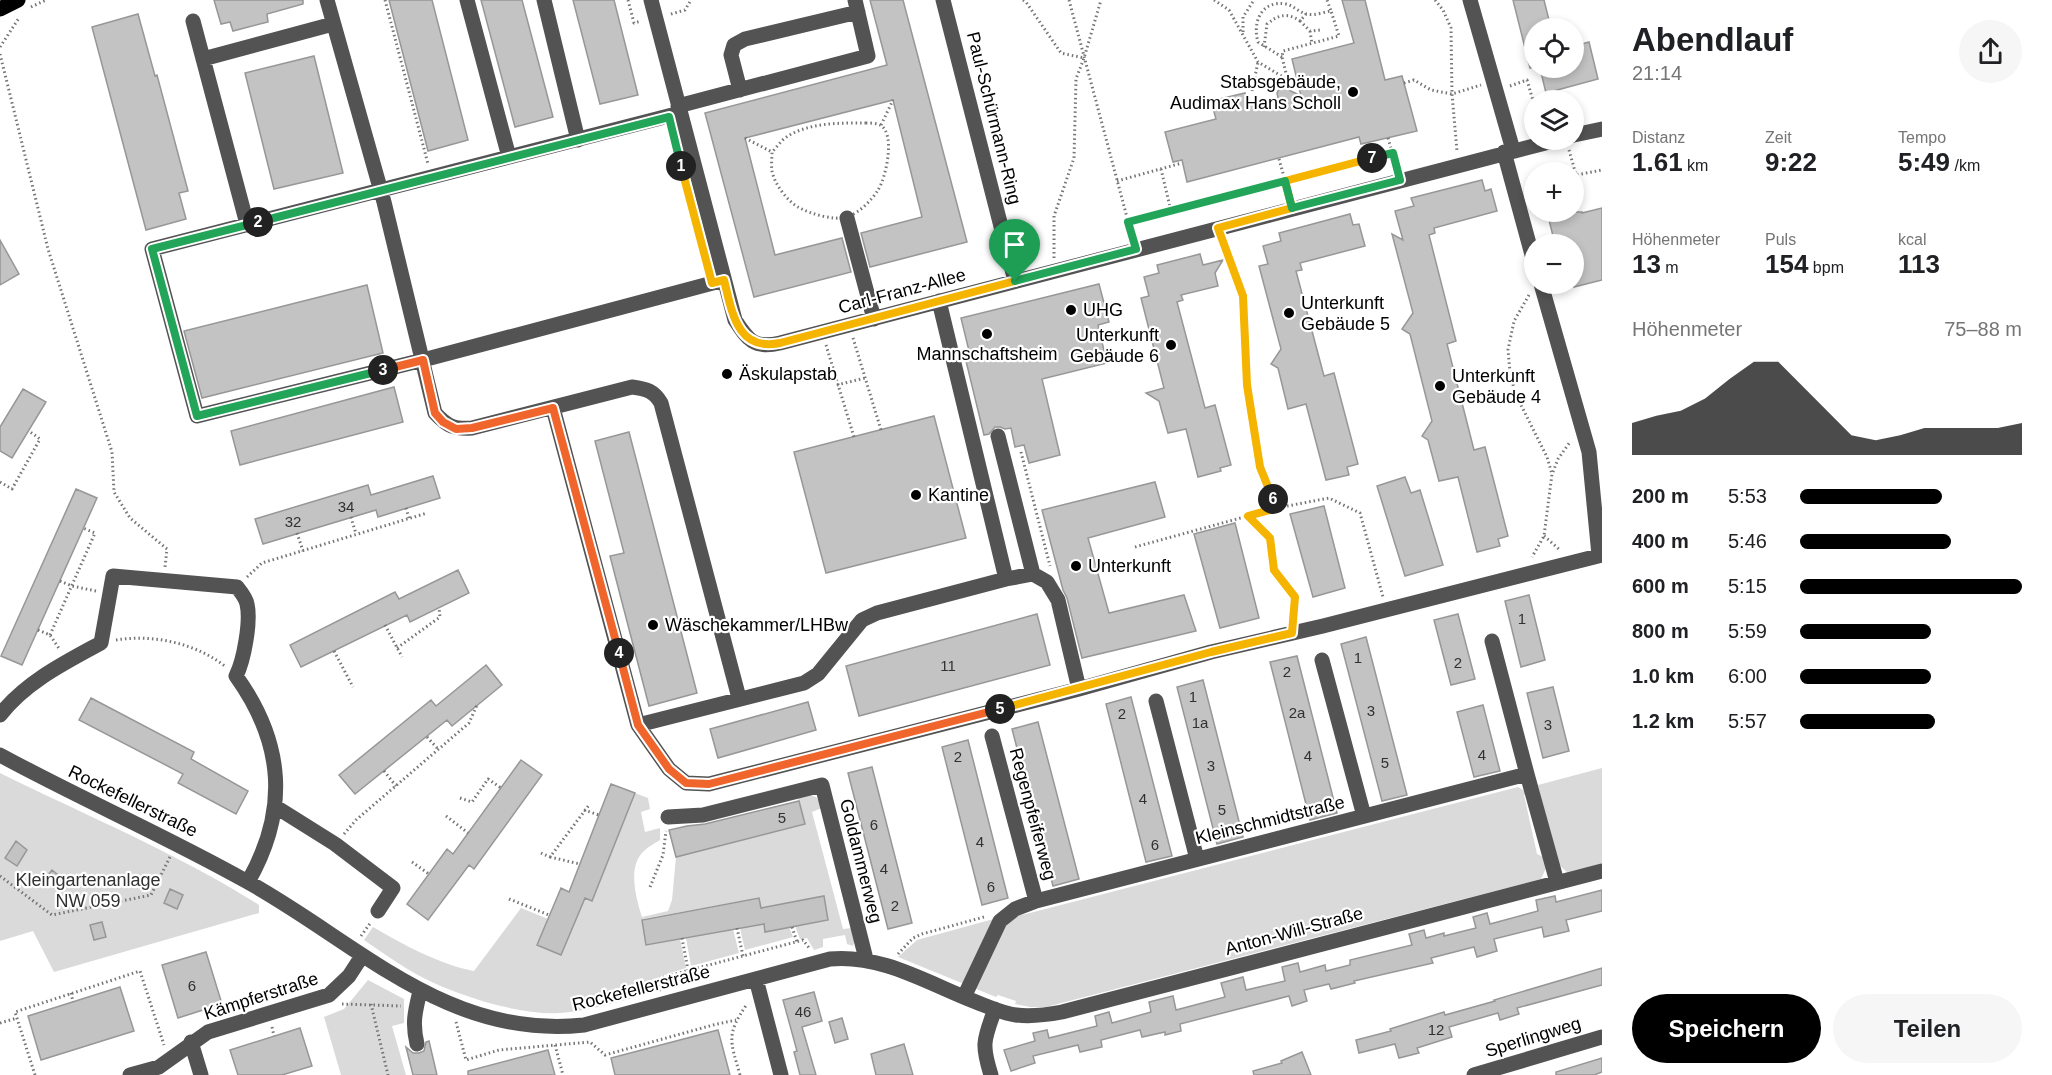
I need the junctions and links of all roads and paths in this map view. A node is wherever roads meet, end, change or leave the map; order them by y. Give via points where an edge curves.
1 (30, 0) edge
2 (327, 0) edge
3 (385, 0) edge
4 (467, 0) edge
5 (544, 0) edge
6 (651, 0) edge
7 (944, 0) edge
8 (1023, 0) edge
9 (1069, 0) edge
10 (1101, 0) edge
11 (1214, 0) edge
12 (1254, 0) edge
13 (1327, 0) edge
14 (1435, 0) edge
15 (1470, 0) edge
16 (23, 6) edge
17 (856, 6) edge
18 (0, 9) edge
19 (1331, 11) junction
20 (1306, 14) junction
21 (193, 21) dead end
22 (1300, 21) junction
23 (333, 24) junction
24 (1321, 30) dead end
25 (1310, 31) junction
26 (1243, 34) junction
27 (1312, 44) junction
28 (0, 47) edge
29 (1264, 47) junction
30 (0, 54) edge
31 (1282, 57) junction
32 (1084, 58) junction
33 (203, 59) junction
34 (1258, 62) junction
35 (1404, 83) dead end
36 (740, 90) junction
37 (1251, 91) dead end
38 (1452, 94) junction
39 (893, 100) dead end
40 (679, 110) junction
41 (881, 125) junction
42 (1602, 129) edge
43 (1584, 135) edge
44 (746, 138) dead end
45 (1388, 138) dead end
46 (578, 140) junction
47 (1524, 148) edge
48 (1569, 150) edge
49 (1509, 151) junction
50 (772, 152) junction
51 (1393, 153) junction
52 (509, 157) junction
53 (1279, 159) dead end
54 (1182, 163) dead end
55 (1459, 164) junction
56 (1161, 169) junction
57 (1602, 170) edge
58 (432, 178) junction
59 (1400, 180) junction
60 (1117, 181) junction
61 (1285, 181) junction
62 (381, 191) junction
63 (1292, 208) junction
64 (1172, 211) junction
65 (846, 218) junction
66 (1128, 222) junction
67 (247, 224) junction
68 (1218, 228) junction
69 (1528, 234) edge
70 (1136, 249) junction
71 (1054, 271) junction
72 (724, 280) junction
73 (1015, 281) junction
74 (1530, 294) edge
75 (1540, 294) edge
76 (939, 301) junction
77 (873, 319) junction
78 (844, 339) dead end
79 (835, 341) dead end
80 (423, 360) junction
81 (864, 378) junction
82 (837, 385) junction
83 (553, 408) junction
84 (881, 430) dead end
85 (28, 431) dead end
86 (1585, 434) junction
87 (998, 436) dead end
88 (854, 437) dead end
89 (1022, 452) dead end
90 (1552, 474) junction
91 (0, 482) edge
92 (406, 508) dead end
93 (1277, 508) junction
94 (427, 513) dead end
95 (1248, 516) junction
96 (351, 517) dead end
97 (409, 519) junction
98 (83, 528) dead end
99 (297, 533) dead end
100 (356, 534) junction
101 (1135, 547) dead end
102 (303, 550) junction
103 (1600, 555) edge
104 (1049, 566) dead end
105 (1033, 574) junction
106 (1524, 575) junction
107 (1006, 579) junction
108 (164, 580) junction
109 (60, 581) dead end
110 (72, 586) junction
111 (237, 587) junction
112 (110, 594) junction
113 (439, 608) dead end
114 (1386, 610) junction
115 (385, 625) dead end
116 (38, 630) dead end
117 (1292, 633) junction
118 (50, 635) junction
119 (1492, 641) dead end
120 (101, 643) junction
121 (397, 648) junction
122 (334, 651) dead end
123 (402, 657) dead end
124 (1322, 660) dead end
125 (68, 661) junction
126 (236, 676) junction
127 (352, 687) dead end
128 (1079, 689) junction
129 (739, 698) junction
130 (1156, 701) dead end
131 (477, 705) dead end
132 (0, 715) edge
133 (638, 725) junction
134 (992, 736) dead end
135 (427, 737) dead end
136 (439, 749) junction
137 (0, 755) edge
138 (384, 771) dead end
139 (1527, 774) junction
140 (396, 786) junction
141 (501, 788) dead end
142 (460, 798) dead end
143 (589, 805) dead end
144 (276, 807) junction
145 (584, 810) junction
146 (599, 815) dead end
147 (446, 816) dead end
148 (1364, 816) junction
149 (668, 817) joint
150 (468, 832) dead end
151 (177, 844) junction
152 (335, 844) junction
153 (541, 853) dead end
154 (550, 858) junction
155 (1197, 859) junction
156 (412, 862) dead end
157 (580, 864) dead end
158 (1602, 871) edge
159 (429, 874) dead end
160 (0, 876) edge
161 (248, 882) junction
162 (1557, 882) junction
163 (650, 887) dead end
164 (509, 899) dead end
165 (1036, 902) junction
166 (1015, 909) junction
167 (378, 910) joint
168 (549, 915) dead end
169 (792, 927) dead end
170 (737, 928) dead end
171 (682, 938) dead end
172 (797, 942) junction
173 (357, 953) junction
174 (742, 956) junction
175 (866, 959) junction
176 (821, 962) junction
177 (886, 965) junction
178 (688, 970) junction
179 (757, 983) junction
180 (71, 993) junction
181 (964, 997) junction
182 (341, 998) dead end
183 (418, 999) junction
184 (73, 1002) dead end
185 (371, 1004) junction
186 (653, 1007) junction
187 (995, 1009) junction
188 (447, 1017) dead end
189 (16, 1018) junction
190 (736, 1020) junction
191 (0, 1023) edge
192 (556, 1028) junction
193 (1602, 1037) edge
194 (191, 1042) junction
195 (417, 1044) dead end
196 (555, 1045) junction
197 (171, 1057) junction
198 (35, 1075) edge
199 (130, 1075) edge
200 (201, 1075) edge
201 (388, 1075) edge
202 (563, 1075) edge
203 (740, 1075) edge
204 (781, 1075) edge
205 (991, 1075) edge
206 (1474, 1075) edge

1 - 16 path
2 - 23 street
3 - 58 path
4 - 52 street
5 - 46 street
6 - 40 street, Carl-Franz-Allee
7 - 73 street, Paul-Schürmann-Ring
8 - 32 path via 1061,53
9 - 32 path
10 - 32 path
11 - 26 path via 1229,10
12 - 26 path via 1243,17
13 - 19 path
14 - 38 path via 1451,28
15 - 49 street
16 - 18 main road
16 - 28 path
17 - 36 street via 734,45 731,55
17 - 36 street via 868,56
19 - 20 path
19 - 27 path via 1339,36
20 - 22 path
20 - 29 path via 1283,3 1262,11 1255,32
21 - 33 street
22 - 25 path
22 - 29 path via 1286,15 1276,17 1267,24
23 - 33 street
23 - 62 street
24 - 25 path
25 - 27 path
26 - 34 path
27 - 31 path via 1283,51
29 - 31 path
30 - 108 path via 48,249 112,452 114,492 130,518 167,549
31 - 34 path via 1288,81
32 - 60 path
32 - 71 path via 1076,79 1074,158 1054,216
33 - 67 street
34 - 37 path
35 - 38 path via 1414,80 1431,90
36 - 40 street
38 - 55 path
39 - 41 path
40 - 46 street
40 - 72 street, Carl-Franz-Allee
41 - 50 path via 827,124 786,138
41 - 65 path via 888,140 879,189
42 - 43 street, Carl-Franz-Allee
44 - 50 path
45 - 51 path
46 - 52 street
47 - 49 street, Carl-Franz-Allee
48 - 57 path via 1576,175
49 - 55 street, Carl-Franz-Allee
49 - 69 street
50 - 65 path via 772,171 794,205 827,217
51 - 59 path
51 - 61 path
52 - 58 street
53 - 61 path
54 - 56 path
55 - 59 street, Carl-Franz-Allee
56 - 60 path
56 - 64 path
58 - 62 street
59 - 63 street, Carl-Franz-Allee
60 - 66 path
61 - 63 path
61 - 64 path
62 - 67 street
62 - 80 street
63 - 68 street, Carl-Franz-Allee
64 - 66 path
65 - 77 street
66 - 70 path
67 - 80 street via 152,249 197,416
68 - 70 street, Carl-Franz-Allee
68 - 93 path via 1243,296 1247,385 1260,467
70 - 71 street, Carl-Franz-Allee
71 - 73 street, Carl-Franz-Allee
72 - 77 street, Carl-Franz-Allee via 735,320 751,341 761,345
72 - 80 street
73 - 76 street, Carl-Franz-Allee
74 - 90 path via 1514,321 1508,350 1510,372 1515,393
75 - 86 street
76 - 77 street, Carl-Franz-Allee
76 - 107 street
78 - 81 path via 853,336
79 - 82 path via 826,343
80 - 83 street via 435,413 456,429
81 - 82 path
81 - 84 path
82 - 88 path
83 - 129 street via 632,387 655,393 661,403
83 - 133 street
85 - 91 path via 40,439 12,489
86 - 90 path via 1567,445
86 - 103 street
87 - 105 street
89 - 104 path
90 - 106 path via 1544,536
92 - 97 path
93 - 95 path
93 - 114 path via 1329,498 1360,513
94 - 97 path
95 - 101 path
95 - 117 path via 1270,538 1274,570 1295,597
96 - 100 path
97 - 100 path
98 - 110 path via 95,533
99 - 102 path
100 - 102 path
102 - 111 path via 262,563
103 - 106 street
105 - 107 street
105 - 128 street via 1047,582 1058,600
106 - 114 street
107 - 129 street via 877,613 862,620 818,674 804,683
108 - 111 street
108 - 112 street via 113,576
109 - 110 path
110 - 112 path
110 - 118 path
111 - 126 street via 247,602 248,617
112 - 120 street
113 - 121 path via 440,617
114 - 117 street
115 - 121 path
116 - 118 path
117 - 128 street
118 - 125 path
119 - 139 street
120 - 125 street
120 - 126 path via 134,637 191,647 217,660
121 - 123 path
122 - 127 path
124 - 148 street
125 - 132 street via 39,678
126 - 144 street via 252,699 267,733 273,753
128 - 133 street via 709,784 686,783 669,769
129 - 133 street
130 - 155 street
131 - 136 path via 469,723
134 - 165 street, Regenpfeiferweg
135 - 136 path
136 - 140 path
137 - 151 street, Rockefellerstraße
138 - 140 path
139 - 148 street, Kleinschmidtstraße
139 - 162 street
140 - 152 path
141 - 142 path via 488,779 472,802
143 - 145 path
144 - 152 street
144 - 161 street via 259,862
145 - 146 path
145 - 154 path
147 - 150 path
148 - 155 street, Kleinschmidtstraße
149 - 163 path via 663,855
149 - 175 street, Goldammerweg via 703,815 822,785
151 - 160 path via 151,895 52,915
151 - 161 street, Rockefellerstraße
152 - 167 street via 393,888
153 - 154 path
154 - 157 path
155 - 165 street, Kleinschmidtstraße
156 - 159 path
158 - 162 street, Anton-Will-Straße
161 - 173 street, Rockefellerstraße
162 - 187 street, Anton-Will-Straße via 1062,1012 1037,1017
164 - 168 path
165 - 166 street, Kleinschmidtstraße
166 - 177 path via 922,934
166 - 181 street, Kleinschmidtstraße via 1000,921
167 - 173 path
169 - 172 path
170 - 174 path
171 - 178 path
172 - 174 path
172 - 176 path via 803,940
173 - 183 street, Rockefellerstraße
173 - 194 street, Kämpferstraße via 349,976 329,995 208,1032
174 - 178 path
175 - 176 street, Rockefellerstraße via 849,957
175 - 177 street, Rockefellerstraße
176 - 179 street, Rockefellerstraße
177 - 181 street, Rockefellerstraße
178 - 186 path via 664,977
179 - 186 street, Rockefellerstraße
179 - 190 path
179 - 204 street
180 - 184 path
180 - 189 path via 15,1012
180 - 197 path via 140,971 162,1041
181 - 187 street, Rockefellerstraße
182 - 185 path via 336,1004
183 - 185 path
183 - 192 street, Rockefellerstraße via 505,1022
183 - 195 street via 413,1027
185 - 201 path
186 - 192 street, Rockefellerstraße via 585,1025
187 - 205 street via 984,1052
188 - 196 path via 456,1021 466,1060 499,1050
189 - 191 path
189 - 198 path
190 - 196 path via 605,1055 590,1042
190 - 203 path via 731,1040
192 - 196 path
193 - 206 street, Sperlingweg
194 - 197 street, Kämpferstraße
194 - 200 street
196 - 202 path
197 - 199 street, Kämpferstraße via 159,1067

